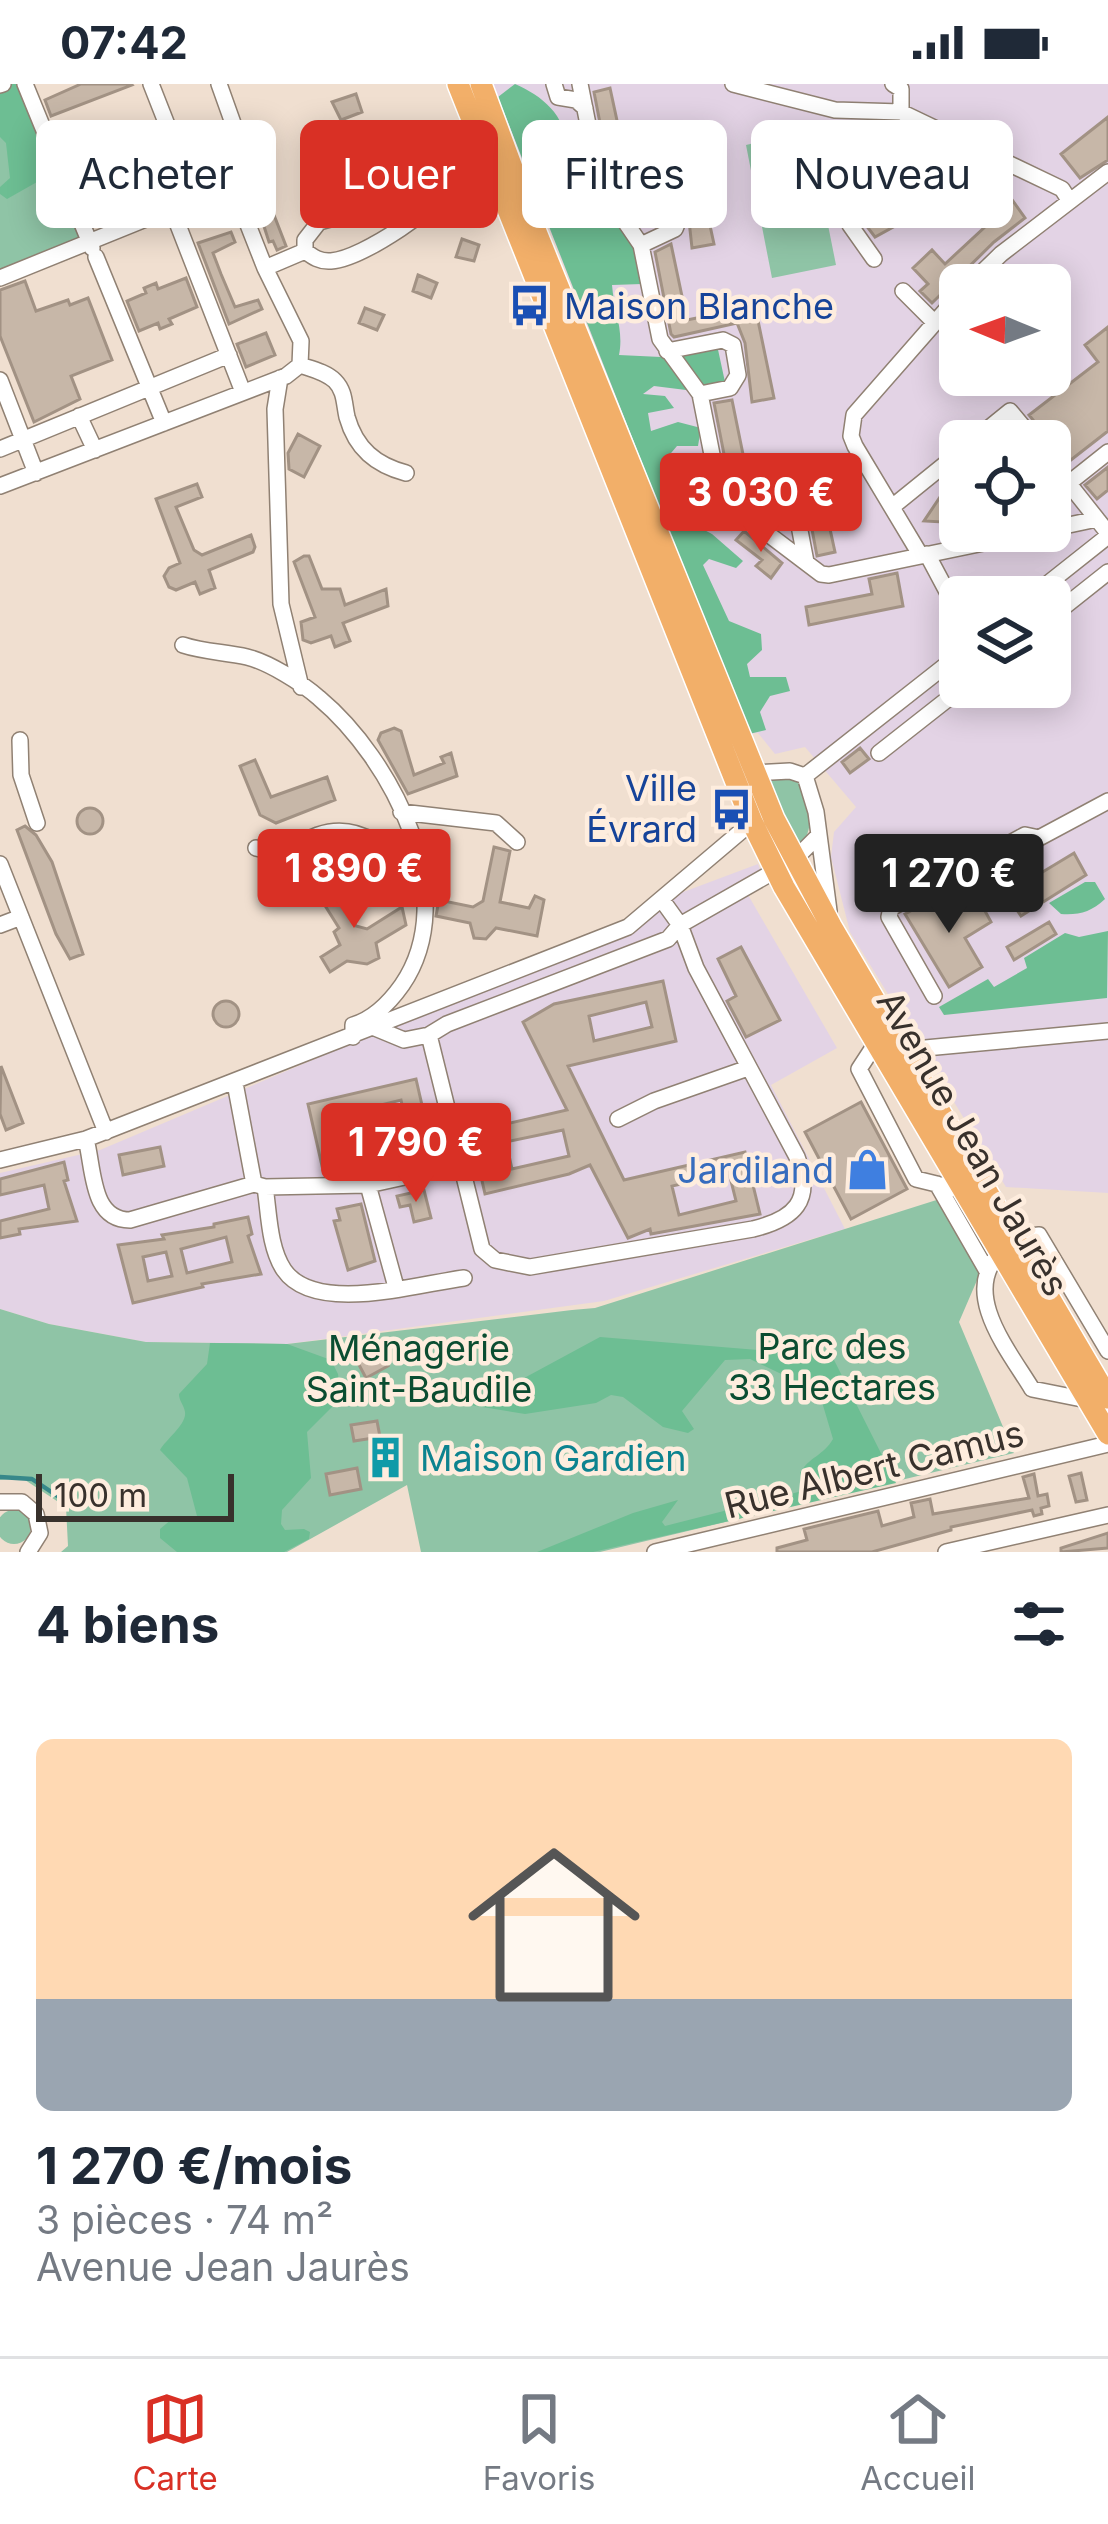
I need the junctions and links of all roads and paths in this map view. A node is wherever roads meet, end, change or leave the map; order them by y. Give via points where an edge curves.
1 (25, 84) edge
2 (152, 84) edge
3 (219, 84) edge
4 (458, 84) edge
5 (481, 84) edge
6 (554, 84) edge
7 (580, 84) edge
8 (733, 84) edge
9 (893, 84) edge
10 (585, 108) junction
11 (901, 112) junction
12 (166, 120) edge
13 (232, 120) edge
14 (472, 120) edge
15 (485, 120) edge
16 (587, 120) edge
17 (917, 120) edge
18 (1013, 166) edge
19 (1108, 172) edge
20 (498, 182) edge
21 (498, 187) edge
22 (1069, 200) junction
23 (133, 228) edge
24 (181, 228) edge
25 (249, 228) edge
26 (314, 228) edge
27 (399, 228) edge
28 (629, 228) edge
29 (675, 228) edge
30 (852, 228) edge
31 (641, 245) junction
32 (93, 250) junction
33 (305, 250) junction
34 (874, 260) dead end
35 (991, 264) edge
36 (265, 268) junction
37 (0, 278) edge
38 (903, 291) dead end
39 (939, 317) edge
40 (934, 322) junction
41 (667, 351) junction
42 (229, 355) junction
43 (300, 365) junction
44 (280, 378) junction
45 (0, 380) edge
46 (148, 389) junction
47 (243, 392) junction
48 (700, 394) junction
49 (80, 416) junction
50 (164, 423) junction
51 (23, 440) junction
52 (0, 448) edge
53 (95, 450) junction
54 (1108, 452) edge
55 (939, 469) edge
56 (36, 473) junction
57 (406, 473) dead end
58 (1071, 481) edge
59 (0, 486) edge
60 (1071, 486) edge
61 (727, 503) junction
62 (892, 507) junction
63 (1071, 529) edge
64 (1104, 529) edge
65 (939, 552) edge
66 (1086, 554) junction
67 (924, 555) junction
68 (806, 562) junction
69 (1058, 576) edge
70 (1106, 577) edge
71 (939, 580) edge
72 (1071, 603) edge
73 (183, 645) dead end
74 (939, 671) edge
75 (302, 687) junction
76 (939, 706) edge
77 (20, 740) dead end
78 (879, 753) dead end
79 (755, 773) junction
80 (805, 776) junction
81 (739, 793) junction
82 (1108, 801) edge
83 (401, 812) junction
84 (752, 822) junction
85 (37, 823) dead end
86 (818, 836) junction
87 (517, 842) dead end
88 (256, 848) dead end
89 (0, 864) edge
90 (784, 865) junction
91 (423, 886) junction
92 (662, 900) junction
93 (21, 917) junction
94 (0, 925) edge
95 (680, 925) junction
96 (831, 926) junction
97 (934, 996) dead end
98 (375, 1028) junction
99 (1108, 1030) edge
100 (429, 1035) junction
101 (353, 1036) junction
102 (876, 1043) junction
103 (904, 1050) junction
104 (748, 1068) junction
105 (235, 1083) junction
106 (618, 1119) dead end
107 (106, 1132) junction
108 (86, 1139) junction
109 (0, 1160) edge
110 (441, 1169) dead end
111 (937, 1184) junction
112 (368, 1185) junction
113 (260, 1186) junction
114 (961, 1190) junction
115 (1000, 1254) junction
116 (464, 1278) dead end
117 (396, 1287) junction
118 (1108, 1352) edge
119 (1098, 1399) edge
120 (1108, 1434) edge
121 (1108, 1444) edge
122 (0, 1502) edge
123 (1108, 1515) edge
124 (968, 1549) edge
125 (28, 1552) edge
126 (655, 1552) edge
127 (946, 1552) edge

1 - 32 street
2 - 12 street
3 - 13 street
4 - 14 main road, Avenue Jean Jaurès
5 - 15 main road, Avenue Jean Jaurès
6 - 10 street via 558,97
7 - 10 street
8 - 11 street via 835,110
9 - 11 street via 901,89
10 - 16 street
11 - 17 street
18 - 22 street
19 - 22 street
20 - 79 main road, Avenue Jean Jaurès via 561,294
21 - 81 main road, Avenue Jean Jaurès
22 - 35 street
23 - 32 street
24 - 42 street
25 - 36 street
26 - 33 street
27 - 33 street via 338,261
28 - 31 street
29 - 31 street
30 - 34 street
31 - 41 street
32 - 37 street
32 - 46 street
33 - 36 street
36 - 43 street via 302,340
38 - 40 street
39 - 40 street
40 - 62 street via 851,425
41 - 48 street
41 - 48 street via 733,345 738,375 730,388
42 - 46 street
42 - 47 street
43 - 44 street
43 - 57 street via 343,392 363,451
44 - 47 street
44 - 75 street via 281,604
45 - 51 street
46 - 49 street
46 - 50 street
47 - 50 street
48 - 61 street
49 - 51 street
49 - 53 street
50 - 53 street
51 - 52 street
51 - 56 street
53 - 56 street
54 - 58 street
55 - 62 street
56 - 59 street
60 - 64 street
61 - 68 street
61 - 68 street via 792,490
62 - 67 street
63 - 64 street
64 - 66 street
65 - 67 street
66 - 69 street
66 - 70 street
67 - 68 street via 829,575
67 - 71 street
70 - 72 street
73 - 75 street via 250,657
74 - 80 street
75 - 83 street via 356,735
76 - 78 street
77 - 85 street via 21,776
79 - 80 street
79 - 81 street
79 - 90 main road, Avenue Jean Jaurès
80 - 86 street
81 - 84 main road, Avenue Jean Jaurès
82 - 97 street via 1039,838 1025,835 891,908
83 - 87 street via 496,824
83 - 91 street via 419,848
84 - 90 main road, Avenue Jean Jaurès
84 - 92 street
86 - 90 street
86 - 96 street
88 - 91 street via 278,854 343,831 370,837
89 - 93 street
90 - 95 street
90 - 96 main road, Avenue Jean Jaurès
90 - 102 main road, Avenue Jean Jaurès
91 - 101 street via 425,931 414,967 392,999 353,1024
92 - 95 street
92 - 98 street via 628,927
93 - 94 street
93 - 107 street
95 - 100 street via 668,939
95 - 104 street
96 - 103 main road, Avenue Jean Jaurès
98 - 100 street via 404,1040
98 - 101 street
99 - 103 street
100 - 104 street via 482,1249 510,1266 781,1222 802,1196 805,1177
101 - 105 street
102 - 111 street via 859,1069 916,1179
102 - 114 main road, Avenue Jean Jaurès
103 - 115 main road, Avenue Jean Jaurès
104 - 106 street
105 - 107 street
105 - 113 street
107 - 108 street
108 - 109 street
108 - 113 street via 99,1203 116,1220
110 - 112 street
111 - 114 street
111 - 115 street
112 - 113 street
112 - 117 street
113 - 117 street via 282,1268 297,1284 323,1295
114 - 115 main road, Avenue Jean Jaurès
115 - 118 street via 1039,1235
115 - 119 main road, Avenue Jean Jaurès
115 - 119 street via 983,1300 1032,1388
116 - 117 street
119 - 120 main road, Avenue Jean Jaurès
121 - 126 street, Rue Albert Camus
122 - 125 street via 22,1502 37,1514 40,1533
123 - 124 street
124 - 127 street

